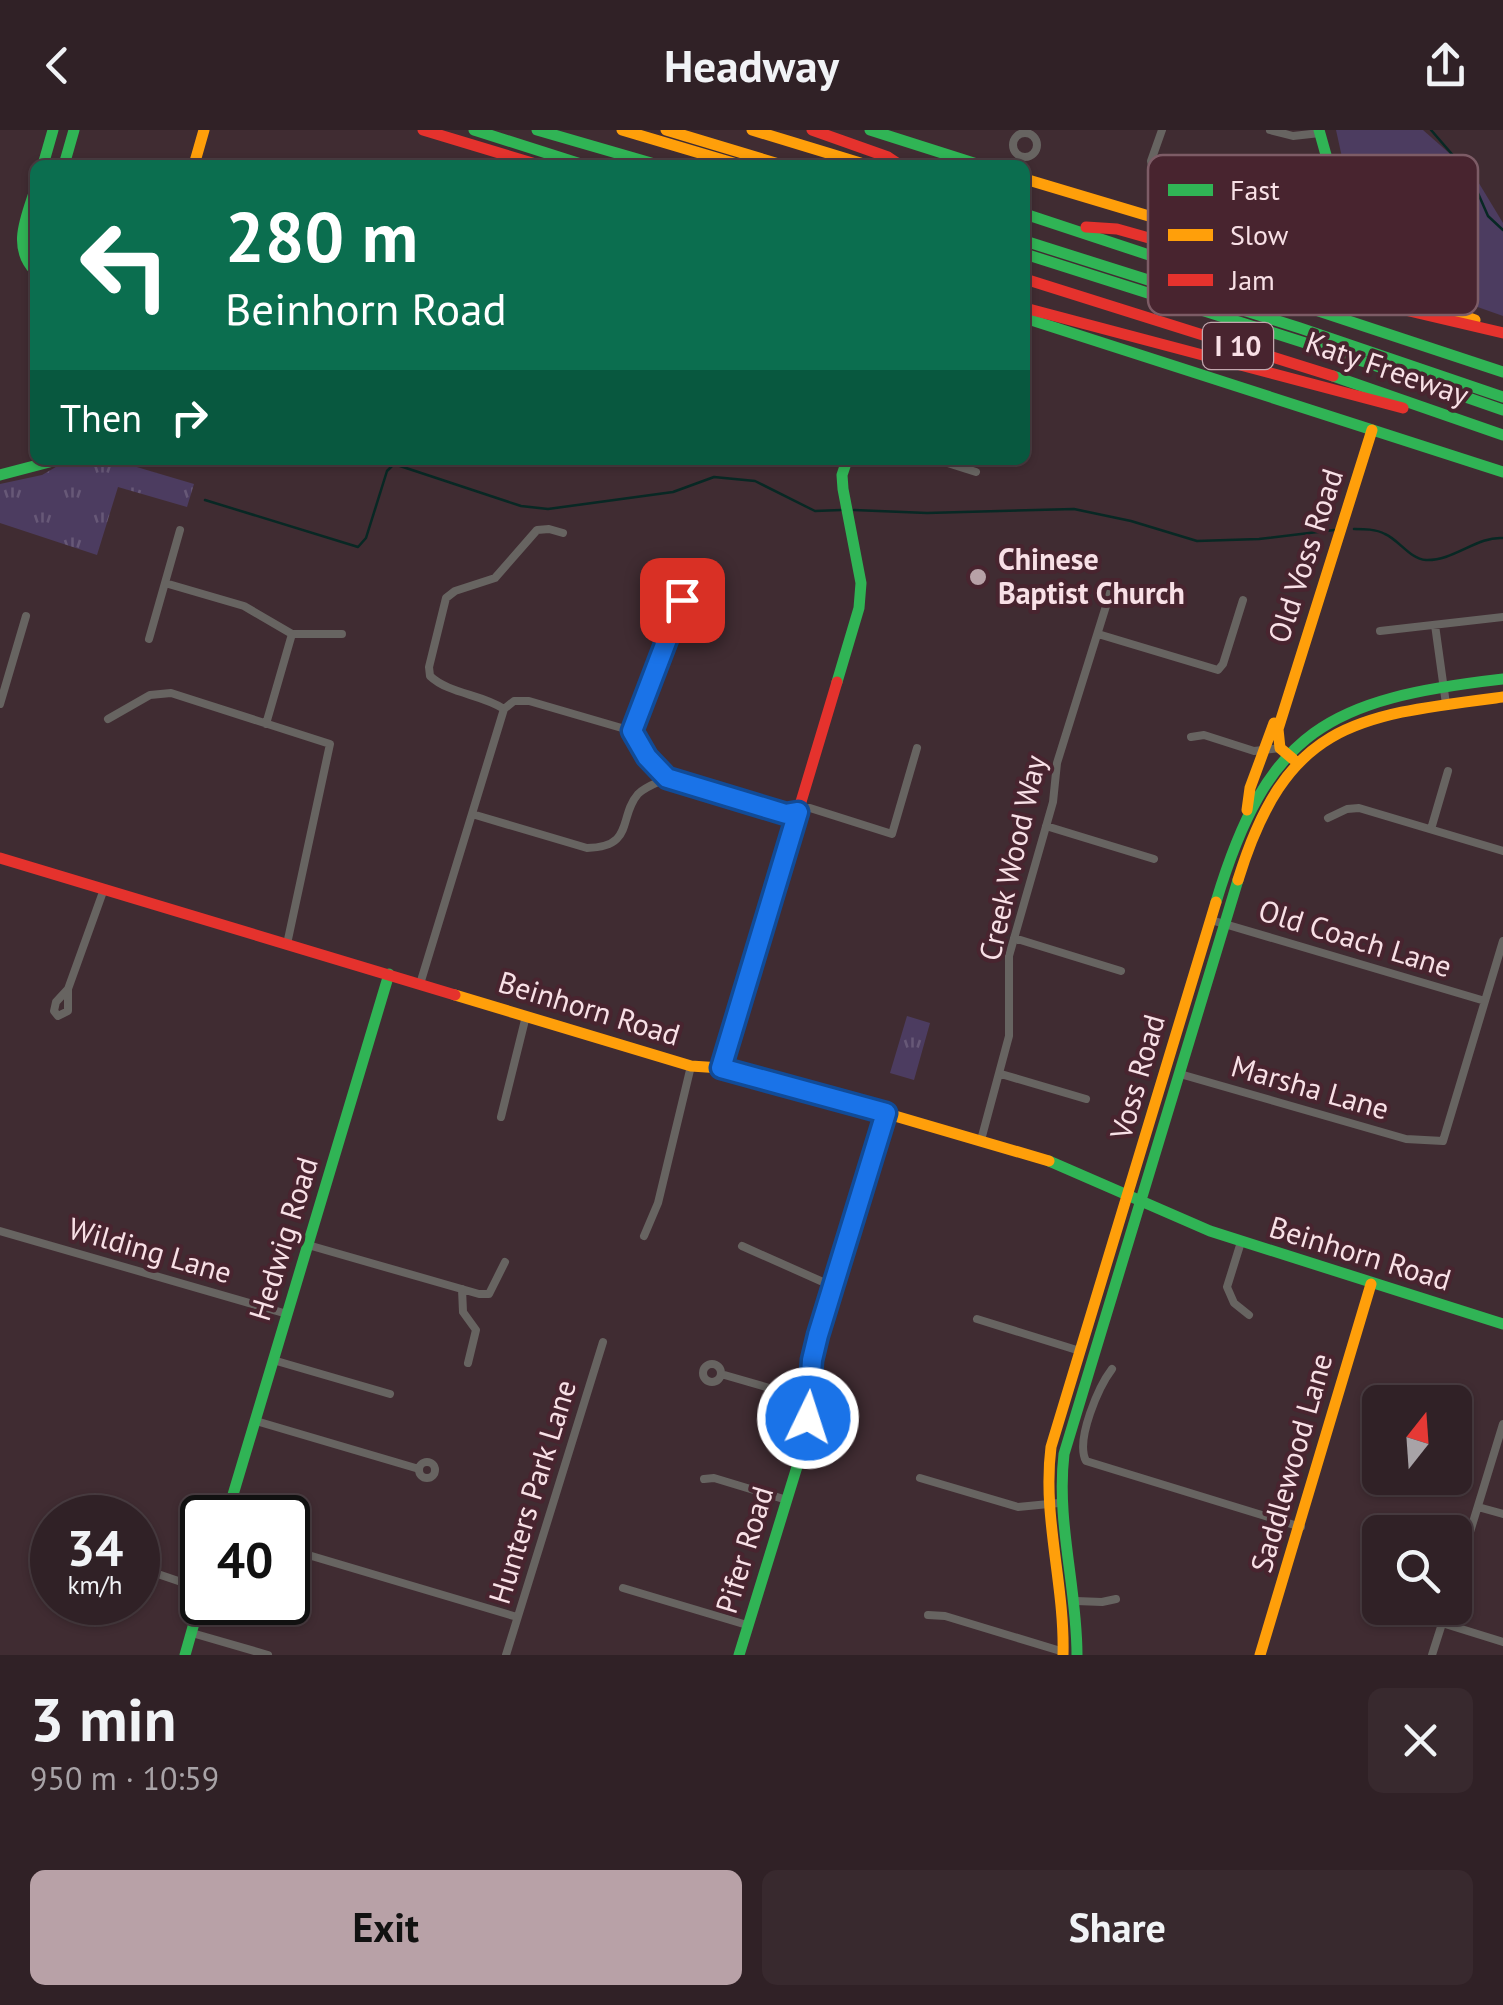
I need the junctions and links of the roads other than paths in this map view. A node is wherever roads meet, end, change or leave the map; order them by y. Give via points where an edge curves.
1 (53, 130) edge
2 (74, 130) edge
3 (204, 130) edge
4 (423, 130) edge
5 (474, 130) edge
6 (536, 130) edge
7 (622, 130) edge
8 (666, 130) edge
9 (752, 130) edge
10 (812, 130) edge
11 (870, 130) edge
12 (1040, 130) edge
13 (1162, 130) edge
14 (1270, 130) edge
15 (1319, 131) edge
16 (1036, 141) dead end
17 (1153, 155) edge
18 (44, 160) edge
19 (65, 160) edge
20 (195, 160) edge
21 (513, 160) edge
22 (568, 160) edge
23 (641, 160) edge
24 (723, 160) edge
25 (765, 160) edge
26 (851, 160) edge
27 (892, 160) edge
28 (964, 160) edge
29 (1030, 180) edge
30 (30, 205) edge
31 (1030, 216) edge
32 (1148, 216) edge
33 (1064, 226) junction
34 (1148, 238) edge
35 (1030, 243) edge
36 (1148, 254) edge
37 (29, 256) edge
38 (1030, 256) edge
39 (1148, 280) edge
40 (1030, 281) edge
41 (1148, 294) edge
42 (1030, 309) edge
43 (1212, 315) edge
44 (1259, 315) edge
45 (1332, 315) edge
46 (1427, 315) edge
47 (1457, 315) edge
48 (1030, 320) edge
49 (1503, 332) edge
50 (1503, 372) edge
51 (1503, 396) edge
52 (1503, 410) edge
53 (1450, 416) junction
54 (1372, 430) junction
55 (1503, 435) edge
56 (38, 465) edge
57 (845, 465) edge
58 (954, 465) edge
59 (976, 472) dead end
60 (1503, 472) edge
61 (0, 475) edge
62 (180, 530) dead end
63 (563, 533) dead end
64 (693, 563) dead end
65 (166, 582) junction
66 (1111, 590) dead end
67 (1243, 600) dead end
68 (26, 616) dead end
69 (1503, 617) edge
70 (1435, 624) junction
71 (1380, 631) dead end
72 (292, 634) junction
73 (342, 634) dead end
74 (1098, 634) junction
75 (150, 639) dead end
76 (1503, 678) edge
77 (1444, 686) junction
78 (1286, 696) junction
79 (1503, 698) edge
80 (0, 703) edge
81 (1446, 704) junction
82 (504, 708) junction
83 (108, 719) dead end
84 (266, 724) junction
85 (632, 731) junction
86 (1192, 737) dead end
87 (917, 748) dead end
88 (1262, 751) junction
89 (1288, 754) junction
90 (1448, 770) dead end
91 (667, 778) junction
92 (1247, 810) junction
93 (798, 812) junction
94 (472, 814) junction
95 (1328, 818) dead end
96 (1046, 826) junction
97 (1431, 829) junction
98 (1503, 851) edge
99 (0, 858) edge
100 (1154, 859) dead end
101 (104, 889) junction
102 (1218, 922) junction
103 (1014, 938) junction
104 (1503, 941) edge
105 (287, 944) junction
106 (1121, 970) dead end
107 (389, 974) junction
108 (420, 984) junction
109 (68, 989) dead end
110 (1485, 1001) junction
111 (526, 1016) junction
112 (691, 1066) junction
113 (721, 1068) junction
114 (1172, 1071) junction
115 (1001, 1074) junction
116 (1086, 1099) dead end
117 (886, 1113) junction
118 (501, 1117) dead end
119 (981, 1140) junction
120 (1135, 1196) junction
121 (0, 1231) edge
122 (644, 1236) dead end
123 (1241, 1242) junction
124 (308, 1245) junction
125 (742, 1246) dead end
126 (505, 1262) dead end
127 (1370, 1284) junction
128 (832, 1286) junction
129 (462, 1290) junction
130 (287, 1314) junction
131 (1249, 1314) dead end
132 (977, 1318) dead end
133 (1503, 1324) edge
134 (602, 1342) dead end
135 (1088, 1354) junction
136 (273, 1360) junction
137 (468, 1362) dead end
138 (1112, 1368) dead end
139 (721, 1374) dead end
140 (390, 1394) dead end
141 (810, 1400) junction
142 (808, 1418) junction
143 (256, 1421) junction
144 (1503, 1424) edge
145 (848, 1428) dead end
146 (419, 1469) dead end
147 (920, 1478) dead end
148 (704, 1479) dead end
149 (233, 1495) edge
150 (787, 1500) junction
151 (1059, 1503) junction
152 (1045, 1506) junction
153 (1478, 1507) junction
154 (1503, 1514) edge
155 (1472, 1526) edge
156 (1301, 1527) junction
157 (310, 1555) edge
158 (622, 1588) dead end
159 (1116, 1598) dead end
160 (1076, 1601) junction
161 (928, 1615) dead end
162 (518, 1616) junction
163 (194, 1625) edge
164 (747, 1625) junction
165 (1441, 1625) edge
166 (1448, 1625) edge
167 (192, 1633) junction
168 (1503, 1642) edge
169 (1063, 1653) edge
170 (185, 1655) edge
171 (268, 1655) edge
172 (506, 1655) edge
173 (738, 1655) edge
174 (1077, 1655) edge
175 (1260, 1655) edge
176 (1432, 1655) edge

1 - 18 main road
2 - 19 main road
3 - 20 main road
4 - 21 main road
5 - 22 main road
6 - 23 main road
7 - 24 main road
8 - 25 main road
9 - 26 main road
10 - 27 main road
11 - 28 main road
12 - 16 street
13 - 17 street
14 - 15 street via 1293,136
29 - 32 main road
30 - 37 main road via 22,230
31 - 33 main road, Katy Freeway / I 10
33 - 34 main road
33 - 36 main road, Katy Freeway / I 10
35 - 39 main road
38 - 41 main road
40 - 53 main road, Katy Freeway / I 10
42 - 53 main road via 1377,403
43 - 52 main road
44 - 51 main road
45 - 50 main road, Katy Freeway / I 10
46 - 49 main road
47 - 49 main road
48 - 54 main road
53 - 55 main road, Katy Freeway / I 10
54 - 60 main road
54 - 78 main road, Old Voss Road
56 - 61 main road
57 - 93 main road via 859,608
58 - 59 street
62 - 65 street
63 - 82 street via 536,530 495,578 455,590 444,602 430,676
64 - 85 street
65 - 72 street via 244,606
65 - 75 street
66 - 74 street, Creek Wood Way
67 - 74 street via 1218,670
68 - 80 street
69 - 70 street
70 - 71 street
70 - 77 street
72 - 73 street
72 - 84 street
74 - 96 street, Creek Wood Way via 1056,764
76 - 77 main road, Voss Road
77 - 81 street
77 - 89 main road, Voss Road via 1394,694 1342,713
78 - 88 main road, Old Voss Road
78 - 89 main road, Old Voss Road via 1278,729
79 - 81 main road, Voss Road
81 - 89 main road, Voss Road via 1380,713
82 - 85 street via 529,701
82 - 94 street
83 - 84 street via 150,695 171,694
84 - 105 street via 330,744
85 - 91 street
86 - 88 street
87 - 93 street via 892,834 810,808
88 - 89 street
88 - 92 main road, Old Voss Road
89 - 92 main road, Voss Road
89 - 102 main road, Voss Road
90 - 97 street
91 - 93 street
91 - 94 street via 638,794 622,831 597,848
92 - 102 main road, Voss Road
93 - 113 main road
94 - 108 street
95 - 97 street via 1359,808
96 - 100 street
96 - 103 street, Creek Wood Way
97 - 98 street
99 - 101 main road, Beinhorn Road
101 - 105 main road, Beinhorn Road
101 - 109 street
102 - 110 street, Old Coach Lane
102 - 114 main road, Voss Road
103 - 106 street
103 - 115 street, Creek Wood Way
104 - 110 street
105 - 107 main road, Beinhorn Road
107 - 108 main road, Beinhorn Road
107 - 124 main road, Hedwig Road
108 - 111 main road, Beinhorn Road
110 - 114 street, Marsha Lane via 1444,1142 1406,1139
111 - 112 main road, Beinhorn Road
111 - 118 street
112 - 113 main road, Beinhorn Road
112 - 122 street
113 - 117 main road, Beinhorn Road
114 - 120 main road, Voss Road
115 - 116 street
115 - 119 street, Creek Wood Way
117 - 119 main road, Beinhorn Road
117 - 128 main road, Pifer Road
119 - 120 main road, Beinhorn Road
120 - 123 main road, Beinhorn Road
120 - 135 main road, Voss Road
121 - 130 street, Wilding Lane
123 - 127 main road, Beinhorn Road
123 - 131 street via 1226,1288
124 - 129 street
124 - 130 main road, Hedwig Road
125 - 128 street
126 - 129 street via 488,1294
127 - 133 main road, Beinhorn Road
127 - 156 main road, Saddlewood Lane
128 - 141 main road, Pifer Road via 812,1360
129 - 137 street via 463,1312 476,1330
130 - 136 main road, Hedwig Road
132 - 135 street
134 - 162 street, Hunters Park Lane
135 - 151 main road, Voss Road
135 - 152 main road, Voss Road via 1051,1447
136 - 140 street
136 - 143 main road, Hedwig Road
138 - 156 street via 1082,1446 1086,1460
139 - 141 street
141 - 142 main road, Pifer Road
142 - 145 street
142 - 150 main road, Pifer Road
143 - 146 street
143 - 149 main road, Hedwig Road
144 - 153 street
147 - 152 street via 1018,1507
148 - 150 street
150 - 164 main road, Pifer Road
151 - 152 street
151 - 160 main road, Voss Road
152 - 169 main road, Voss Road
153 - 154 street
153 - 155 street
156 - 175 main road, Saddlewood Lane
157 - 162 street
158 - 164 street
159 - 160 street
160 - 174 main road, Voss Road
161 - 169 street
162 - 172 street, Hunters Park Lane
163 - 167 main road
164 - 173 main road, Pifer Road
165 - 176 street
166 - 168 street
167 - 170 main road
167 - 171 street

